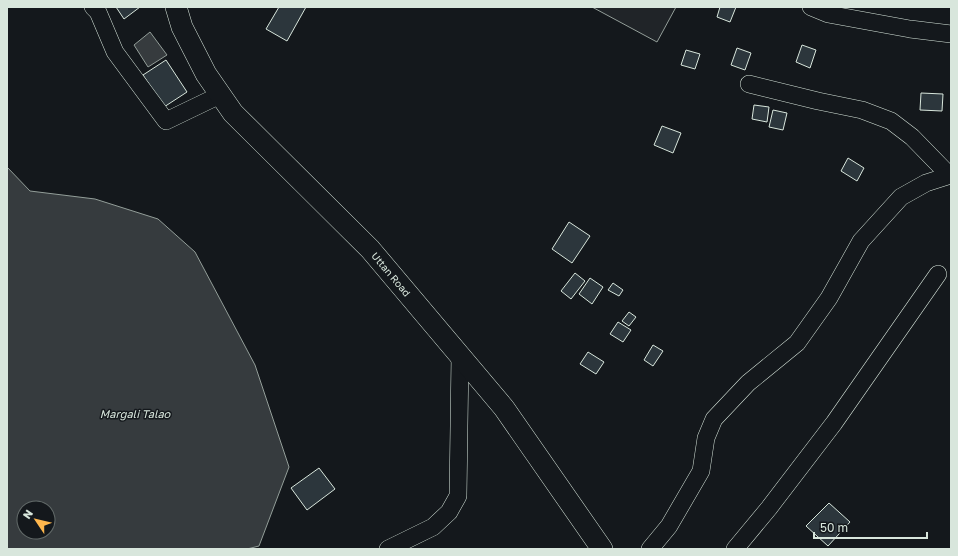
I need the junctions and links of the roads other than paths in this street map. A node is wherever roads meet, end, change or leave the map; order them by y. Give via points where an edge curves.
1 (93, 7) edge
2 (176, 7) edge
3 (811, 7) edge
4 (951, 34) edge
5 (749, 84) dead end
6 (220, 95) junction
7 (950, 175) edge
8 (938, 274) dead end
9 (460, 356) junction
10 (388, 549) edge
11 (602, 549) edge
12 (650, 549) edge
13 (735, 549) edge

1 - 6 street via 98,12 115,52 166,121
2 - 6 main road, Uttan Road via 182,28
3 - 4 street via 828,14
5 - 7 street via 862,110 891,121 912,137
6 - 9 main road, Uttan Road via 233,113 370,249
7 - 12 street via 926,183 900,197 861,241 829,298 797,344 748,383 714,419 706,438 701,471 669,526
8 - 13 street via 834,423 770,508
9 - 10 street via 458,496 449,512 433,527
9 - 11 main road, Uttan Road via 504,408

